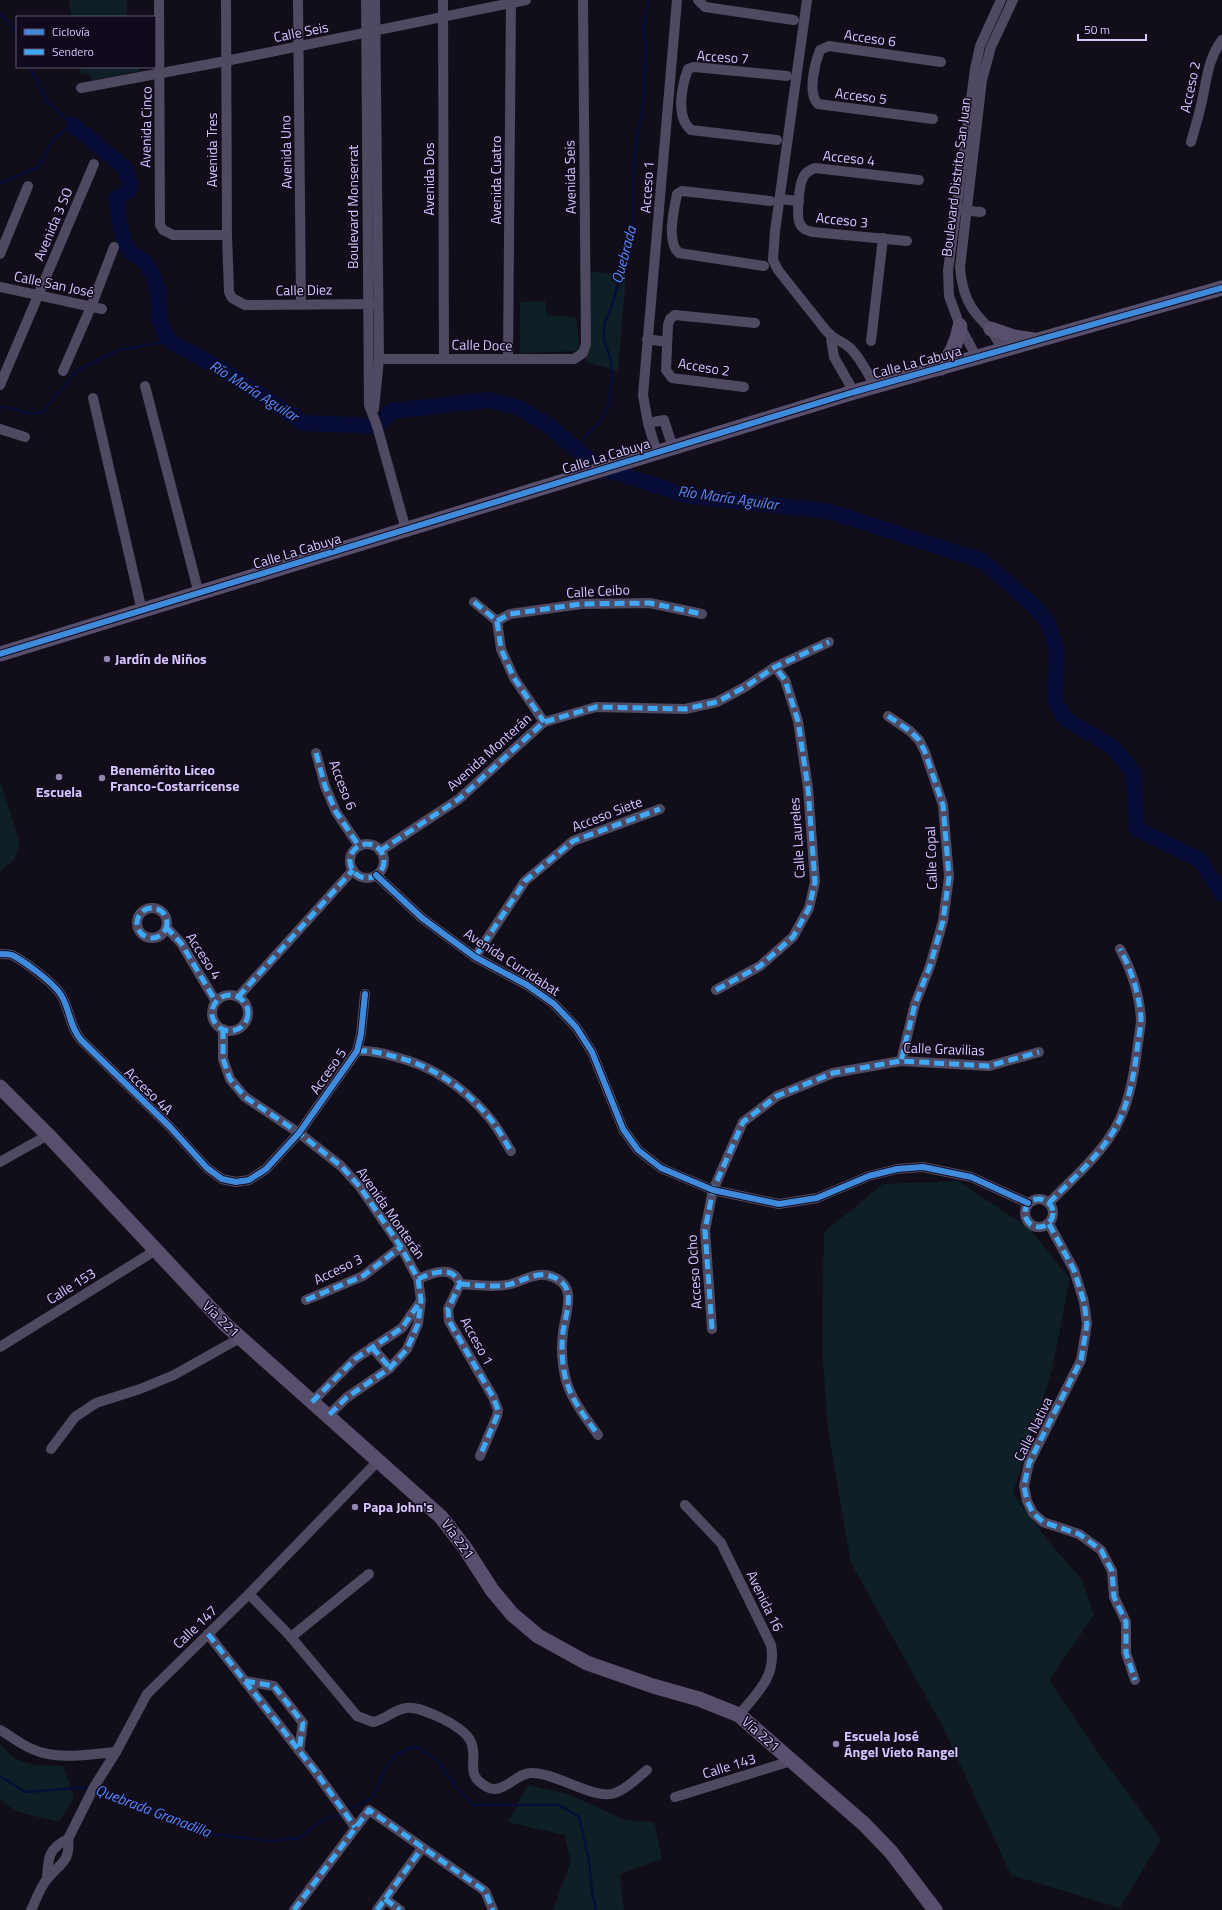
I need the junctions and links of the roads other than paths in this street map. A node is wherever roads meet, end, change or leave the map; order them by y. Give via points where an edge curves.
1 (159, 0) edge
2 (226, 0) edge
3 (298, 0) edge
4 (366, 0) edge
5 (375, 0) edge
6 (443, 0) edge
7 (526, 0) edge
8 (583, 0) edge
9 (677, 0) edge
10 (698, 0) edge
11 (807, 0) edge
12 (1001, 0) edge
13 (1013, 0) edge
14 (511, 1) edge
15 (443, 17) junction
16 (794, 20) dead end
17 (371, 32) junction
18 (1222, 40) edge
19 (299, 46) junction
20 (226, 61) junction
21 (941, 62) dead end
22 (797, 72) junction
23 (160, 73) junction
24 (814, 74) junction
25 (787, 76) dead end
26 (81, 88) dead end
27 (668, 97) junction
28 (682, 98) junction
29 (933, 119) dead end
30 (776, 140) dead end
31 (1191, 142) dead end
32 (94, 164) dead end
33 (919, 180) dead end
34 (28, 186) dead end
35 (775, 200) junction
36 (799, 201) junction
37 (961, 210) junction
38 (981, 212) dead end
39 (659, 216) junction
40 (673, 218) junction
41 (227, 235) junction
42 (883, 238) junction
43 (907, 241) dead end
44 (114, 247) dead end
45 (0, 254) edge
46 (764, 266) dead end
47 (0, 287) edge
48 (1222, 288) edge
49 (38, 295) junction
50 (232, 298) joint
51 (302, 304) junction
52 (368, 304) junction
53 (378, 304) junction
54 (91, 307) junction
55 (102, 309) dead end
56 (755, 323) dead end
57 (960, 326) junction
58 (991, 329) junction
59 (831, 338) junction
60 (647, 339) junction
61 (871, 341) dead end
62 (1037, 341) junction
63 (667, 342) junction
64 (1002, 351) junction
65 (583, 353) joint
66 (444, 358) junction
67 (976, 358) junction
68 (379, 359) junction
69 (508, 359) junction
70 (941, 368) junction
71 (63, 371) dead end
72 (0, 384) edge
73 (145, 386) dead end
74 (875, 386) junction
75 (744, 387) dead end
76 (854, 392) junction
77 (93, 398) dead end
78 (373, 413) junction
79 (648, 423) junction
80 (0, 429) edge
81 (25, 437) dead end
82 (673, 448) junction
83 (656, 453) junction
84 (406, 530) junction
85 (199, 594) junction
86 (474, 602) dead end
87 (142, 610) junction
88 (702, 614) dead end
89 (497, 621) junction
90 (828, 642) dead end
91 (0, 654) edge
92 (775, 667) junction
93 (888, 716) dead end
94 (544, 722) junction
95 (316, 753) dead end
96 (660, 809) dead end
97 (359, 846) junction
98 (380, 851) junction
99 (353, 870) junction
100 (376, 875) junction
101 (166, 927) dead end
102 (1120, 949) dead end
103 (0, 954) edge
104 (475, 957) junction
105 (716, 990) dead end
106 (365, 994) dead end
107 (238, 997) junction
108 (216, 1002) junction
109 (222, 1029) junction
110 (357, 1051) junction
111 (1038, 1052) dead end
112 (901, 1061) junction
113 (0, 1087) edge
114 (299, 1133) junction
115 (48, 1135) junction
116 (511, 1151) dead end
117 (0, 1162) edge
118 (713, 1190) junction
119 (1049, 1203) junction
120 (1028, 1204) junction
121 (1049, 1224) junction
122 (401, 1248) junction
123 (156, 1250) junction
124 (418, 1279) junction
125 (460, 1284) junction
126 (306, 1300) dead end
127 (421, 1300) junction
128 (712, 1330) dead end
129 (240, 1338) junction
130 (372, 1347) junction
131 (0, 1348) edge
132 (390, 1368) junction
133 (312, 1402) junction
134 (328, 1416) junction
135 (598, 1435) dead end
136 (51, 1449) dead end
137 (480, 1456) dead end
138 (378, 1461) junction
139 (685, 1505) dead end
140 (369, 1574) dead end
141 (249, 1594) junction
142 (208, 1634) junction
143 (291, 1637) junction
144 (1135, 1680) dead end
145 (245, 1681) junction
146 (739, 1715) junction
147 (0, 1730) edge
148 (299, 1750) junction
149 (116, 1752) junction
150 (791, 1761) junction
151 (647, 1770) dead end
152 (675, 1797) dead end
153 (355, 1827) junction
154 (68, 1839) junction
155 (422, 1848) junction
156 (47, 1879) junction
157 (385, 1899) junction
158 (30, 1910) edge
159 (294, 1910) edge
160 (377, 1910) edge
161 (400, 1910) edge
162 (493, 1910) edge
163 (936, 1910) edge

1 - 23 street, Avenida Cinco
2 - 20 street, Avenida Tres
3 - 19 street, Avenida Uno
4 - 17 street, Boulevard Monserrat
5 - 17 street, Boulevard Monserrat
6 - 15 street, Avenida Dos
7 - 14 street, Calle Seis
8 - 65 street, Avenida Seis via 586,344
9 - 27 street, Acceso 1
10 - 16 street via 705,7
11 - 22 street
12 - 37 street, Boulevard Distrito San Juan via 980,46 974,69
13 - 37 street, Boulevard Distrito San Juan via 986,63
14 - 15 street, Calle Seis
14 - 69 street, Avenida Cuatro
15 - 17 street, Calle Seis
15 - 66 street, Avenida Dos
17 - 19 street, Calle Seis
17 - 52 street, Boulevard Monserrat
17 - 53 street, Boulevard Monserrat
18 - 31 street, Acceso 2 via 1214,51 1208,67
19 - 20 street, Calle Seis
19 - 51 street, Avenida Uno
20 - 23 street, Calle Seis
20 - 41 street, Avenida Tres
21 - 24 street, Acceso 6 via 829,46 820,50
22 - 24 street
22 - 35 street
23 - 26 street, Calle Seis
23 - 41 street, Avenida Cinco via 159,219 163,230 173,235
24 - 29 street, Acceso 5 via 812,92 818,104
25 - 28 street, Acceso 7 via 694,66 688,69
27 - 28 street
27 - 39 street, Acceso 1
28 - 30 street, Acceso 7 via 683,120 691,130
32 - 49 street, Avenida 3 SO
33 - 36 street, Acceso 4 via 815,168 802,178
34 - 45 street
35 - 36 street
35 - 40 street via 682,191 677,194
35 - 59 street via 773,260
36 - 42 street, Acceso 3 via 798,216 805,230
37 - 38 street
37 - 57 street, Boulevard Distrito San Juan via 948,270 949,296
37 - 58 street, Boulevard Distrito San Juan via 961,280 972,309
39 - 40 street
39 - 60 street, Acceso 1
40 - 46 street via 672,245 679,253
41 - 50 street, Avenida Tres via 228,286
42 - 43 street, Acceso 3
42 - 61 street
44 - 54 street
47 - 49 street, Calle San José
48 - 62 street, Calle La Cabuya
49 - 54 street, Calle San José
49 - 72 street, Avenida 3 SO
50 - 51 street, Calle Diez via 245,305
51 - 52 street, Calle Diez
52 - 53 street, Calle Diez
52 - 78 street, Boulevard Monserrat via 369,405
53 - 68 street, Boulevard Monserrat
54 - 55 street, Calle San José
54 - 71 street
56 - 63 street via 675,315 668,324
57 - 67 street, Boulevard Distrito San Juan
57 - 70 street via 957,341
58 - 62 street
58 - 64 street, Boulevard Distrito San Juan
59 - 74 street via 849,348
59 - 76 street via 834,357
60 - 63 street
60 - 79 street, Acceso 1 via 644,395
62 - 64 street, Calle La Cabuya
63 - 75 street, Acceso 2 via 666,370 672,378
64 - 67 street, Calle La Cabuya
65 - 69 street, Calle Doce via 574,359
66 - 68 street, Calle Doce
66 - 69 street, Calle Doce
67 - 70 street, Calle La Cabuya
68 - 78 street, Boulevard Monserrat
70 - 74 street, Calle La Cabuya
73 - 85 street
74 - 76 street, Calle La Cabuya
76 - 82 street, Calle La Cabuya
77 - 87 street
78 - 84 street, Boulevard Monserrat
79 - 82 street via 664,420
79 - 83 street, Acceso 1
80 - 81 street
82 - 83 street, Calle La Cabuya
83 - 84 street, Calle La Cabuya
84 - 85 street, Calle La Cabuya
85 - 87 street, Calle La Cabuya
86 - 89 street
87 - 91 street, Calle La Cabuya
88 - 89 street, Calle Ceibo via 650,603 581,604 510,614
89 - 94 street via 501,649 514,678
90 - 92 street, Avenida Monterán
92 - 94 street, Avenida Monterán via 717,702 685,709 596,708
92 - 105 street, Calle Laureles via 785,680 798,721 808,788 815,882 809,908 793,937 760,966
93 - 112 street, Calle Copal via 919,740 925,752 942,805 949,877 943,921 930,966 915,1004
94 - 98 street, Avenida Monterán via 460,799
95 - 97 street, Acceso 6 via 336,812
96 - 104 street, Acceso Siete via 573,841 526,881
97 - 98 street via 373,845
97 - 99 street via 350,859
98 - 100 street via 384,861
99 - 100 street via 361,876
99 - 107 street
100 - 104 street, Avenida Curridabat via 422,918
101 - 108 street, Acceso 4 via 181,943
102 - 119 street via 1135,981 1141,1019 1128,1096 1110,1137
103 - 114 street, Acceso 4A via 11,955 51,983 66,1004 74,1032 80,1040 207,1168 222,1179 236,1182 249,1180 266,1169
104 - 118 street, Avenida Curridabat via 527,985 554,1004 576,1027 592,1052 623,1129 638,1150 661,1168
106 - 110 street, Acceso 5
107 - 108 street via 228,995
107 - 109 street via 248,1012 244,1023 234,1030
108 - 109 street via 212,1017
109 - 114 street, Avenida Monterán via 223,1058 230,1079 245,1097
110 - 114 street, Acceso 5
110 - 116 street via 368,1050 413,1061 433,1070 463,1090 488,1116
111 - 112 street, Calle Gravilias via 989,1066
112 - 118 street, Calle Gravilias via 833,1073 777,1096 744,1122
113 - 115 street, Vía 221
114 - 122 street, Avenida Monterán via 327,1154 360,1187
115 - 117 street
115 - 123 street, Vía 221
118 - 120 street, Avenida Curridabat via 779,1204 817,1198 869,1176 897,1169 924,1167 971,1177
118 - 128 street, Acceso Ocho via 705,1230
119 - 120 street via 1036,1199
119 - 121 street via 1054,1211
120 - 121 street via 1025,1217 1031,1225 1040,1228
121 - 144 street, Calle Nativa via 1074,1270 1084,1302 1087,1324 1081,1360 1029,1463 1024,1486 1033,1513 1043,1522 1079,1534 1101,1550 1112,1571 1114,1597 1126,1622 1126,1654
122 - 124 street, Avenida Monterán
122 - 126 street, Acceso 3 via 363,1276
123 - 129 street, Vía 221
123 - 131 street, Calle 153
124 - 125 street via 438,1271 456,1276
124 - 127 street, Avenida Monterán
125 - 135 street via 502,1285 544,1275 556,1277 570,1299 562,1350 566,1380 571,1394
125 - 137 street, Acceso 1 via 448,1309 449,1321 498,1410
127 - 130 street via 402,1328
127 - 132 street, Avenida Monterán via 418,1324 407,1349
129 - 133 street, Vía 221
129 - 136 street via 174,1375 96,1403 75,1417
130 - 132 street
130 - 133 street via 355,1359
132 - 134 street, Avenida Monterán via 346,1398
133 - 134 street, Vía 221
134 - 138 street, Vía 221
138 - 141 street, Calle 147
138 - 146 street, Vía 221 via 441,1516 492,1590 512,1614 538,1636 587,1663 699,1699
139 - 146 street, Avenida 16 via 721,1543 771,1645 774,1657 772,1668 760,1689
140 - 143 street
141 - 142 street, Calle 147
141 - 143 street
142 - 145 street
142 - 149 street, Calle 147 via 147,1694
143 - 151 street via 352,1712 363,1719 376,1721 398,1710 417,1708 461,1730 471,1742 473,1772 481,1784 489,1789 495,1790 530,1772 559,1778 606,1795 615,1794
145 - 148 street
145 - 148 street via 274,1686 303,1723
146 - 150 street, Vía 221
147 - 149 street via 32,1749 47,1754
148 - 153 street
149 - 154 street, Calle 147 via 94,1787
150 - 152 street, Calle 143
150 - 163 street, Vía 221 via 864,1824 891,1852
153 - 155 street via 369,1810
153 - 159 street
154 - 156 street via 68,1852 63,1864
154 - 156 street via 54,1848 48,1860
155 - 157 street
155 - 162 street via 485,1891
156 - 158 street
157 - 160 street
157 - 161 street

